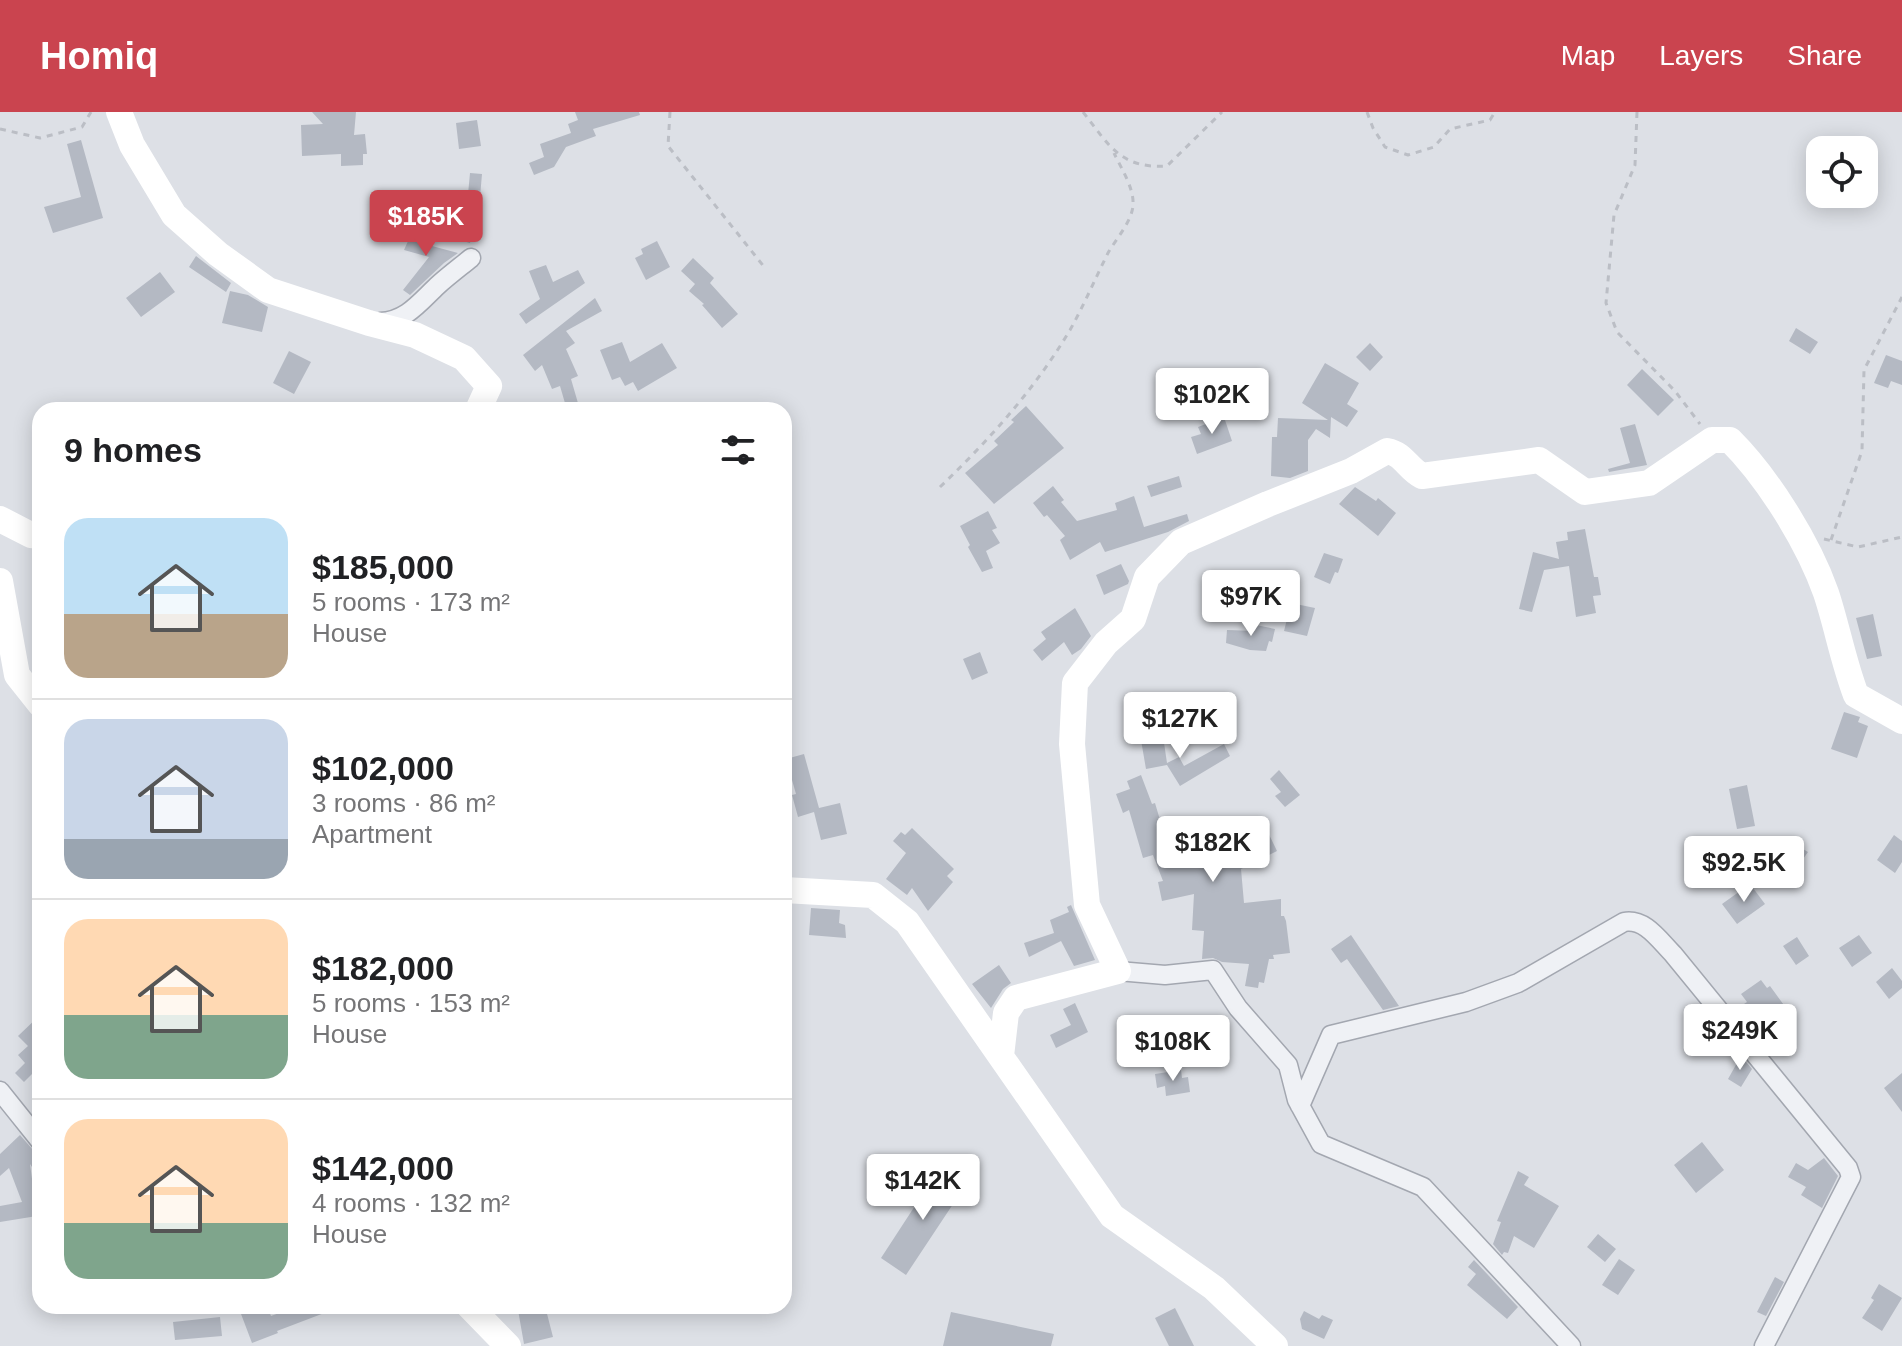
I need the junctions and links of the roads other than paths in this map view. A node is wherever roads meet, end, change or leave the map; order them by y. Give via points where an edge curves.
1 (119, 112) edge
2 (471, 258) dead end
3 (369, 323) junction
4 (482, 402) edge
5 (0, 519) edge
6 (32, 535) edge
7 (0, 581) edge
8 (32, 694) edge
9 (1902, 721) edge
10 (792, 890) edge
11 (1118, 971) junction
12 (1001, 1056) junction
13 (0, 1091) edge
14 (1300, 1106) junction
15 (32, 1131) edge
16 (477, 1314) edge
17 (508, 1346) edge
18 (1275, 1346) edge
19 (1571, 1346) edge
20 (1764, 1346) edge

1 - 3 street via 132,145 174,215 218,254 268,290
2 - 3 street via 412,312 390,322
3 - 4 street via 415,335 464,358 489,386
5 - 6 street
7 - 8 street via 17,675
9 - 11 street via 1856,695 1809,551 1751,461 1730,440 1712,440 1649,483 1585,492 1539,460 1422,476 1403,457 1387,451 1181,542 1147,577 1133,619 1075,683 1072,744 1087,905
10 - 12 street via 873,895 907,922
11 - 12 street via 1016,998 1006,1013
11 - 14 street via 1165,975 1213,970 1288,1065
12 - 18 street via 1112,1216 1214,1288
13 - 15 street
14 - 19 street via 1321,1144 1423,1187
14 - 20 street via 1331,1035 1518,983 1624,922 1642,923 1683,966 1851,1177
16 - 17 street

